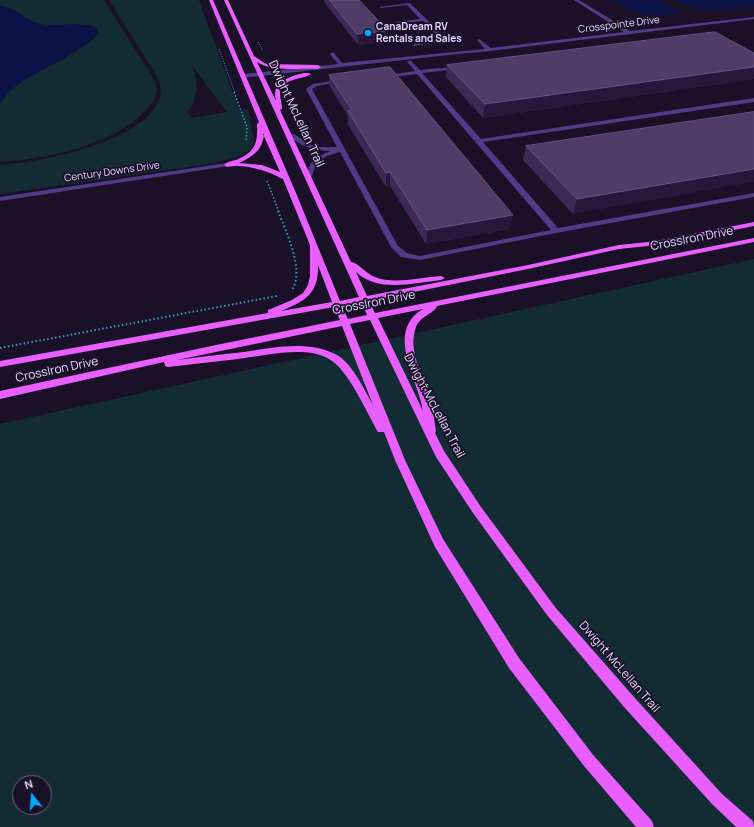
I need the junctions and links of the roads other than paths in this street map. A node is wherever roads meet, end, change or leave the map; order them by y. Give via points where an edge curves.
1 (212, 0) edge
2 (226, 0) edge
3 (576, 0) edge
4 (381, 7) dead end
5 (754, 18) edge
6 (424, 20) junction
7 (738, 20) junction
8 (396, 23) dead end
9 (754, 24) edge
10 (692, 26) junction
11 (698, 29) dead end
12 (629, 33) junction
13 (479, 40) dead end
14 (488, 50) junction
15 (333, 54) dead end
16 (426, 55) junction
17 (252, 56) junction
18 (410, 62) junction
19 (340, 65) junction
20 (466, 66) edge
21 (318, 67) junction
22 (419, 72) junction
23 (308, 74) junction
24 (262, 77) junction
25 (374, 78) edge
26 (244, 79) junction
27 (352, 80) edge
28 (754, 100) edge
29 (278, 113) junction
30 (260, 117) junction
31 (289, 134) junction
32 (479, 142) junction
33 (342, 149) junction
34 (227, 165) junction
35 (286, 178) junction
36 (309, 178) junction
37 (754, 194) edge
38 (0, 199) edge
39 (754, 224) edge
40 (556, 231) junction
41 (754, 240) edge
42 (313, 244) junction
43 (345, 256) junction
44 (463, 280) junction
45 (365, 299) junction
46 (448, 301) junction
47 (337, 304) junction
48 (373, 316) junction
49 (253, 320) junction
50 (345, 322) junction
51 (0, 364) edge
52 (122, 368) junction
53 (0, 395) edge
54 (432, 440) junction
55 (400, 460) junction
56 (646, 827) edge
57 (747, 827) edge

1 - 26 main road
2 - 17 main road, Dwight McLellan Trail
3 - 12 street
4 - 6 street via 408,4
5 - 7 street, Crosspointe Drive
6 - 8 street
6 - 16 street via 445,40 416,45
7 - 9 street
7 - 10 street, Crosspointe Drive
10 - 11 street
10 - 12 street, Crosspointe Drive
12 - 14 street, Crosspointe Drive
13 - 14 street
14 - 16 street, Crosspointe Drive
14 - 18 street, Crosspointe Drive
15 - 19 street
16 - 19 street, Crosspointe Drive
17 - 21 main road via 265,65
17 - 24 main road, Dwight McLellan Trail
18 - 22 street
18 - 23 street, Crosspointe Drive
19 - 21 street, Crosspointe Drive
20 - 22 street
21 - 24 street, Crosspointe Drive
22 - 25 street
22 - 32 street
23 - 24 street, Crosspointe Drive
23 - 29 main road via 288,80 280,86 277,91 280,103
24 - 26 street
24 - 29 main road, Dwight McLellan Trail
26 - 30 main road
27 - 33 street via 315,85 309,89
28 - 32 street
29 - 31 main road, Dwight McLellan Trail
30 - 34 main road via 258,147 245,158
30 - 35 main road
31 - 33 street via 304,145 320,149
31 - 36 main road, Dwight McLellan Trail
32 - 40 street
33 - 36 street via 313,163
33 - 40 street via 395,247 404,255 420,258
34 - 35 main road via 256,165
34 - 38 street, Century Downs Drive
35 - 42 main road
36 - 43 main road, Dwight McLellan Trail
37 - 40 street
39 - 44 main road, CrossIron Drive via 618,248
41 - 46 main road, CrossIron Drive
42 - 47 main road
42 - 49 main road via 312,286 297,301
43 - 44 main road via 361,274 382,283 440,278
43 - 45 main road, Dwight McLellan Trail
44 - 45 main road, CrossIron Drive
45 - 47 main road, CrossIron Drive
45 - 48 main road, Dwight McLellan Trail
46 - 48 main road, CrossIron Drive
46 - 54 main road via 416,317 408,337 411,357 427,402
47 - 49 main road, CrossIron Drive
47 - 50 main road
48 - 50 main road, CrossIron Drive
48 - 54 main road, Dwight McLellan Trail
49 - 51 main road, CrossIron Drive
50 - 52 main road, CrossIron Drive
50 - 55 main road
52 - 53 main road, CrossIron Drive
52 - 55 main road via 293,349 332,356 353,379
54 - 57 main road, Dwight McLellan Trail via 477,510 551,611 717,799
55 - 56 main road via 439,543 514,663 589,761

